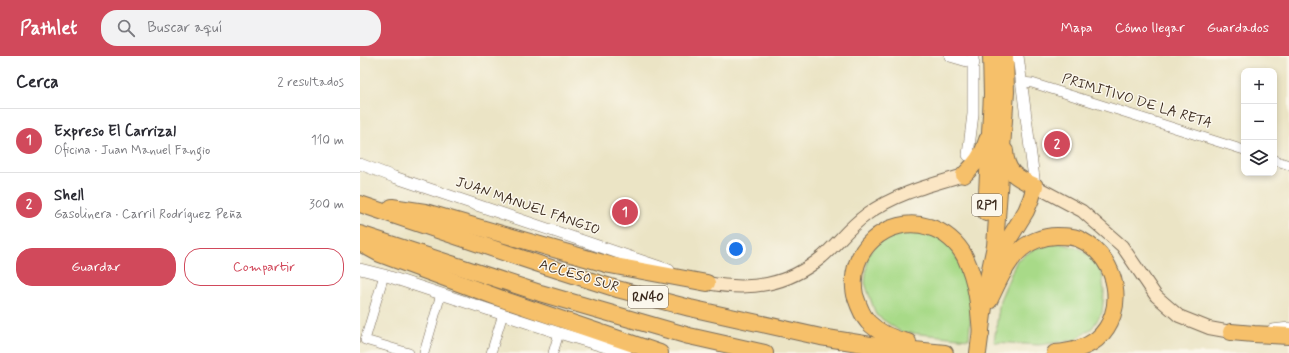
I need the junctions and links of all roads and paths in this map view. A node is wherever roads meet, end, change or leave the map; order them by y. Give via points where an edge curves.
1 (950, 56) edge
2 (991, 56) edge
3 (1005, 56) edge
4 (1018, 56) edge
5 (973, 59) edge
6 (1022, 82) junction
7 (997, 128) junction
8 (1241, 149) edge
9 (968, 155) dead end
10 (1277, 161) edge
11 (360, 164) edge
12 (1289, 164) edge
13 (964, 175) joint
14 (1035, 186) junction
15 (360, 204) edge
16 (360, 234) edge
17 (360, 243) edge
18 (360, 269) edge
19 (384, 276) junction
20 (707, 283) junction
21 (987, 283) junction
22 (441, 294) junction
23 (984, 310) junction
24 (503, 314) junction
25 (1289, 327) edge
26 (1231, 332) junction
27 (559, 333) junction
28 (981, 334) junction
29 (1289, 336) edge
30 (620, 352) edge
31 (409, 353) edge
32 (424, 353) edge
33 (491, 353) edge
34 (553, 353) edge
35 (660, 353) edge
36 (765, 353) edge
37 (945, 353) edge
38 (952, 353) edge
39 (978, 353) edge
40 (1055, 353) edge

1 - 5 street
2 - 7 highway, RP1 via 992,94
3 - 7 highway, RP1 via 1006,92
4 - 6 street
5 - 9 street via 973,114
6 - 8 street, PRIMITIVO DE LA RETA
6 - 14 street
7 - 13 highway via 984,152
7 - 14 highway via 1010,170 1018,178
7 - 21 highway, RP1 via 985,247
10 - 12 street
11 - 20 street, JUAN MANUEL FANGIO
13 - 20 main road, JUAN MANUEL FANGIO via 905,194 874,210 857,222 822,257 796,275 751,287
14 - 21 highway via 1032,199
14 - 26 main road via 1082,211 1122,246 1156,296 1179,316 1209,328
15 - 20 highway via 425,212 610,265
15 - 37 highway, ACCESO SUR / RN40 via 617,289 690,308 829,338
16 - 36 highway, ACCESO SUR / RN40 via 540,293 689,336
17 - 35 highway via 380,254 502,299
18 - 19 street
19 - 22 street
19 - 31 street via 364,340
21 - 23 highway
22 - 24 street
22 - 32 street
23 - 28 highway
23 - 40 highway via 1011,260 1019,251 1050,236 1067,236 1083,240 1099,252 1109,267 1115,284 1116,307 1108,325 1097,339 1077,349
24 - 27 street
24 - 33 street
25 - 26 street
26 - 29 highway
27 - 30 street
27 - 34 street
28 - 38 highway via 976,285 964,256 948,236 936,228 921,224 896,226 884,231 867,246 857,263 854,290 858,306 868,321 880,332 895,339
28 - 39 highway

